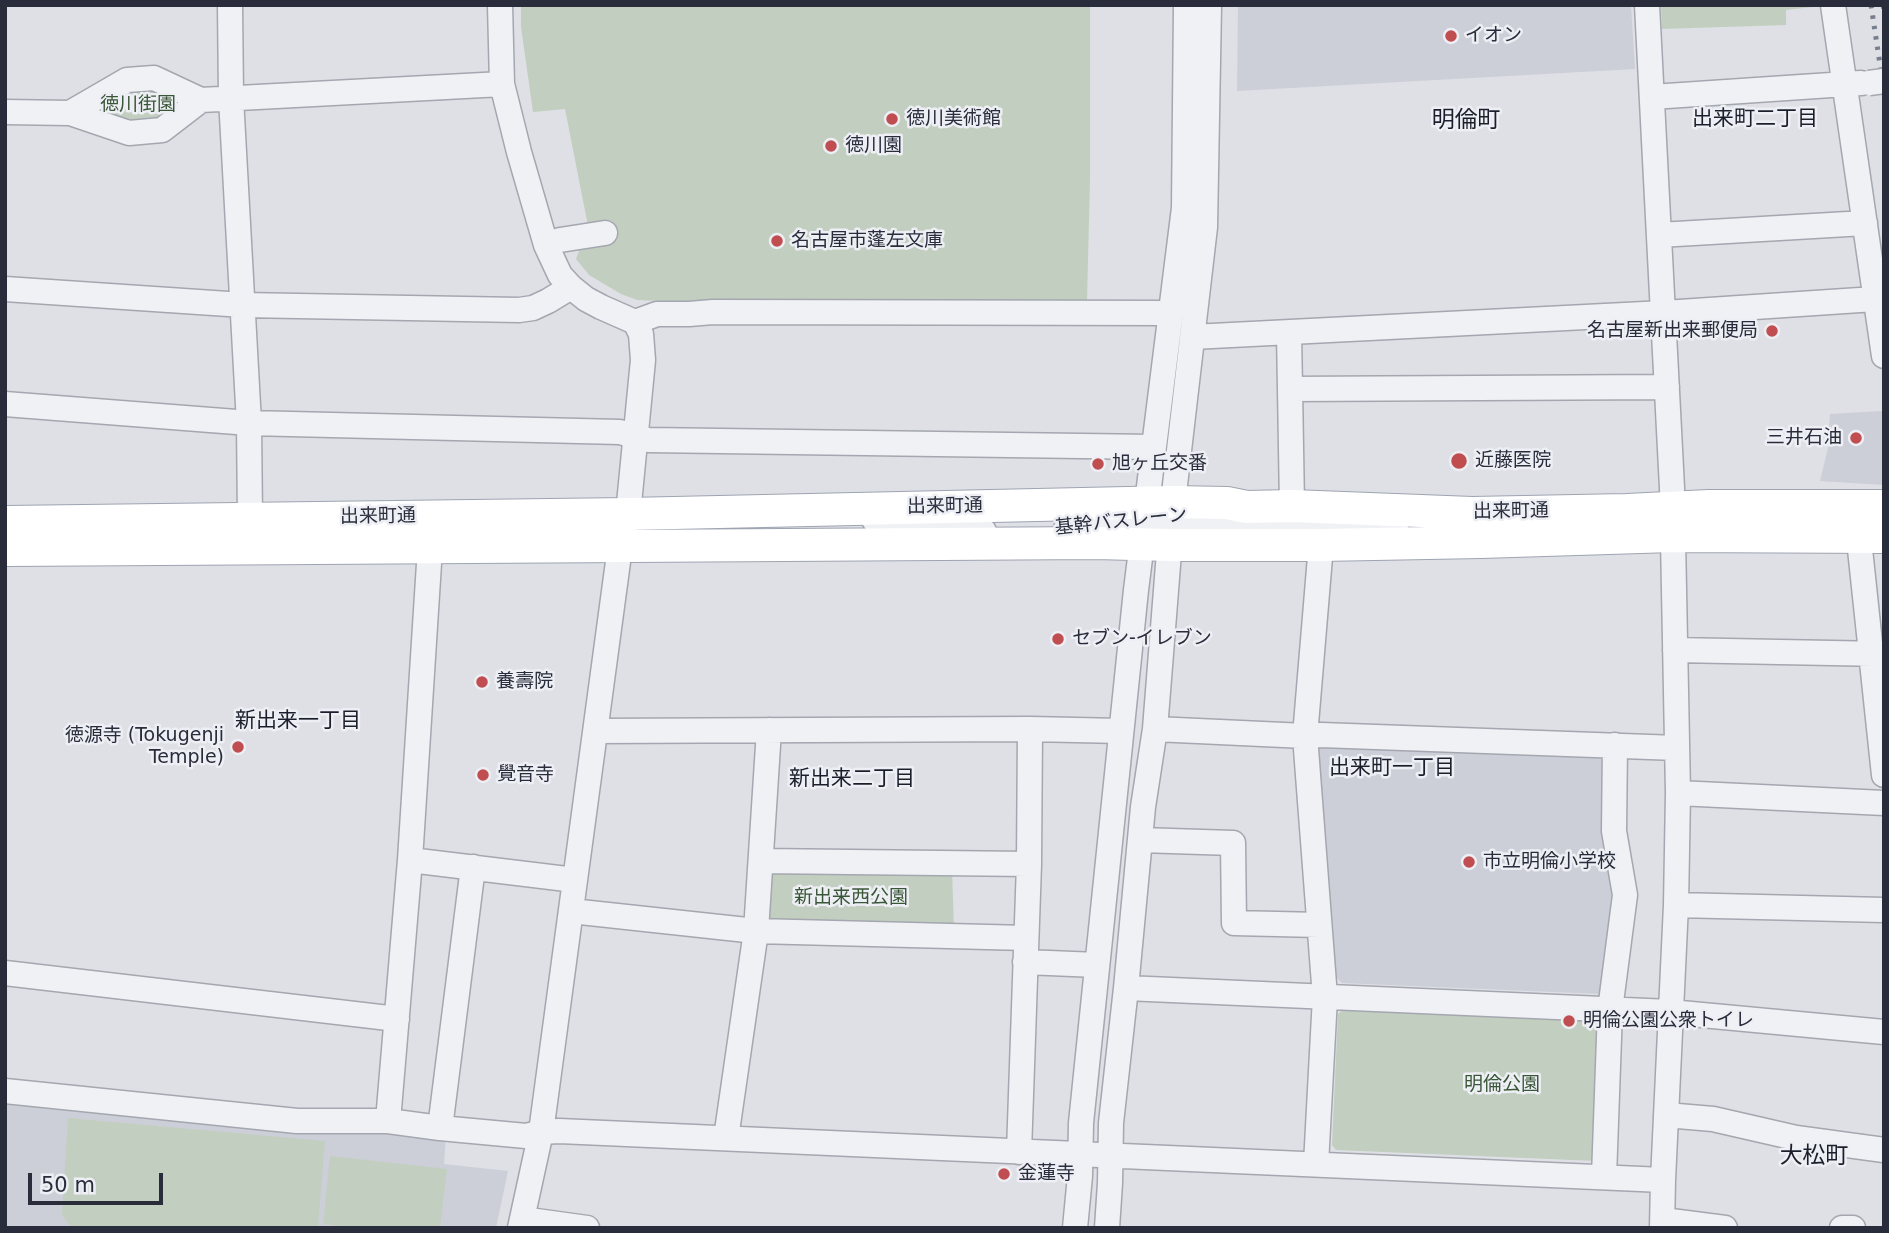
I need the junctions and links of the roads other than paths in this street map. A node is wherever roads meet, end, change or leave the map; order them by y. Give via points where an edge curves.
1 (230, 5) edge
2 (500, 5) edge
3 (1186, 5) edge
4 (1209, 5) edge
5 (1647, 5) edge
6 (1833, 5) edge
7 (1866, 83) edge
8 (502, 84) junction
9 (231, 97) junction
10 (1652, 97) junction
11 (201, 100) junction
12 (5, 112) edge
13 (70, 113) junction
14 (1865, 223) junction
15 (605, 233) dead end
16 (1660, 235) junction
17 (546, 245) junction
18 (570, 287) junction
19 (5, 289) edge
20 (1875, 299) junction
21 (243, 305) junction
22 (1170, 313) junction
23 (1664, 313) junction
24 (635, 322) junction
25 (1289, 332) junction
26 (1192, 337) junction
27 (1884, 356) edge
28 (1667, 387) junction
29 (1290, 389) junction
30 (5, 404) edge
31 (248, 423) junction
32 (635, 436) junction
33 (1154, 447) junction
34 (1292, 506) junction
35 (628, 514) junction
36 (250, 519) junction
37 (5, 522) edge
38 (1673, 522) junction
39 (1870, 522) edge
40 (1158, 524) junction
41 (1481, 542) junction
42 (1321, 545) junction
43 (620, 547) junction
44 (430, 548) junction
45 (5, 551) edge
46 (1675, 650) junction
47 (1877, 654) edge
48 (1030, 729) junction
49 (1155, 729) junction
50 (769, 730) junction
51 (1121, 731) junction
52 (596, 732) junction
53 (1305, 736) junction
54 (1615, 745) junction
55 (1677, 748) junction
56 (1884, 775) edge
57 (1678, 793) junction
58 (1884, 803) edge
59 (1140, 840) junction
60 (410, 860) junction
61 (761, 862) junction
62 (1029, 864) junction
63 (473, 867) junction
64 (575, 880) junction
65 (1676, 905) junction
66 (571, 911) junction
67 (1884, 911) edge
68 (1319, 925) junction
69 (756, 931) junction
70 (1026, 938) junction
71 (1025, 962) junction
72 (1097, 965) junction
73 (5, 973) edge
74 (1126, 988) junction
75 (1325, 997) junction
76 (1610, 1010) junction
77 (1670, 1012) junction
78 (397, 1019) junction
79 (1884, 1032) edge
80 (5, 1091) edge
81 (1666, 1115) junction
82 (388, 1121) junction
83 (440, 1128) junction
84 (541, 1132) junction
85 (726, 1138) junction
86 (1884, 1150) edge
87 (1019, 1152) junction
88 (1081, 1154) junction
89 (1111, 1156) junction
90 (1316, 1164) junction
91 (1604, 1177) junction
92 (1663, 1180) junction
93 (521, 1224) edge
94 (1662, 1224) edge
95 (587, 1228) edge
96 (1075, 1228) edge
97 (1107, 1228) edge
98 (1725, 1228) edge
99 (1842, 1228) edge
100 (1853, 1228) edge

1 - 9 street
2 - 8 street
3 - 22 street via 1184,208
4 - 26 street via 1205,227
5 - 10 street
6 - 7 street
7 - 10 street
7 - 14 street
8 - 9 street
8 - 17 street
9 - 11 street
9 - 21 street
10 - 16 street
11 - 13 street via 155,78 127,80
11 - 13 street via 162,130 129,134
12 - 13 street
14 - 16 street
14 - 20 street
15 - 17 street
16 - 23 street
17 - 18 street
18 - 21 street via 533,308 519,310
18 - 24 street
19 - 21 street
20 - 23 street
20 - 27 street
21 - 31 street
22 - 24 street via 713,312 657,314
22 - 33 street
23 - 25 street
23 - 28 street
24 - 32 street via 643,360
25 - 26 street
25 - 29 street
26 - 40 street
28 - 29 street
28 - 38 street
29 - 34 street
30 - 31 street
31 - 32 street
31 - 36 street
32 - 33 street via 648,440
32 - 35 street
33 - 40 street
34 - 38 main road, 出来町通
34 - 40 main road, 出来町通 via 1227,503
35 - 36 main road, 出来町通
35 - 40 main road, 出来町通 via 786,510
35 - 43 street
36 - 37 main road, 出来町通
38 - 39 main road, 出来町通
38 - 41 main road, 出来町通
38 - 46 street
39 - 47 street
40 - 41 street, 基幹バスレーン via 1320,523
40 - 42 main road, 出来町通
40 - 43 main road, 出来町通 via 1096,543
40 - 49 street
40 - 51 street
41 - 42 main road, 出来町通
42 - 53 street
43 - 44 main road, 出来町通
43 - 52 street
44 - 45 main road, 出来町通
44 - 60 street
46 - 47 street
46 - 55 street
47 - 56 street
48 - 50 street
48 - 51 street
48 - 62 street
49 - 53 street
49 - 59 street
50 - 52 street
50 - 61 street
51 - 72 street
52 - 64 street
53 - 54 street
53 - 68 street
54 - 55 street
54 - 76 street via 1614,831 1625,895
55 - 57 street
57 - 58 street
57 - 65 street
59 - 68 street via 1233,843 1234,923
59 - 74 street
60 - 63 street
60 - 78 street
61 - 62 street
61 - 69 street
62 - 70 street
63 - 64 street
63 - 83 street
64 - 66 street
65 - 67 street
65 - 77 street
66 - 69 street
66 - 84 street
68 - 75 street
69 - 70 street
69 - 85 street
70 - 71 street
71 - 72 street
71 - 87 street
72 - 88 street
73 - 78 street
74 - 75 street
74 - 89 street
75 - 76 street
75 - 90 street
76 - 77 street
76 - 91 street
77 - 79 street
77 - 81 street
78 - 82 street
80 - 82 street via 297,1121
81 - 86 street via 1713,1119 1796,1138
81 - 92 street
82 - 83 street
83 - 84 street via 526,1136
84 - 85 street
84 - 93 street
85 - 87 street
87 - 88 street
88 - 89 street
88 - 96 street
89 - 90 street
89 - 97 street
90 - 91 street
91 - 92 street
92 - 94 street
93 - 95 street
94 - 98 street
99 - 100 street

